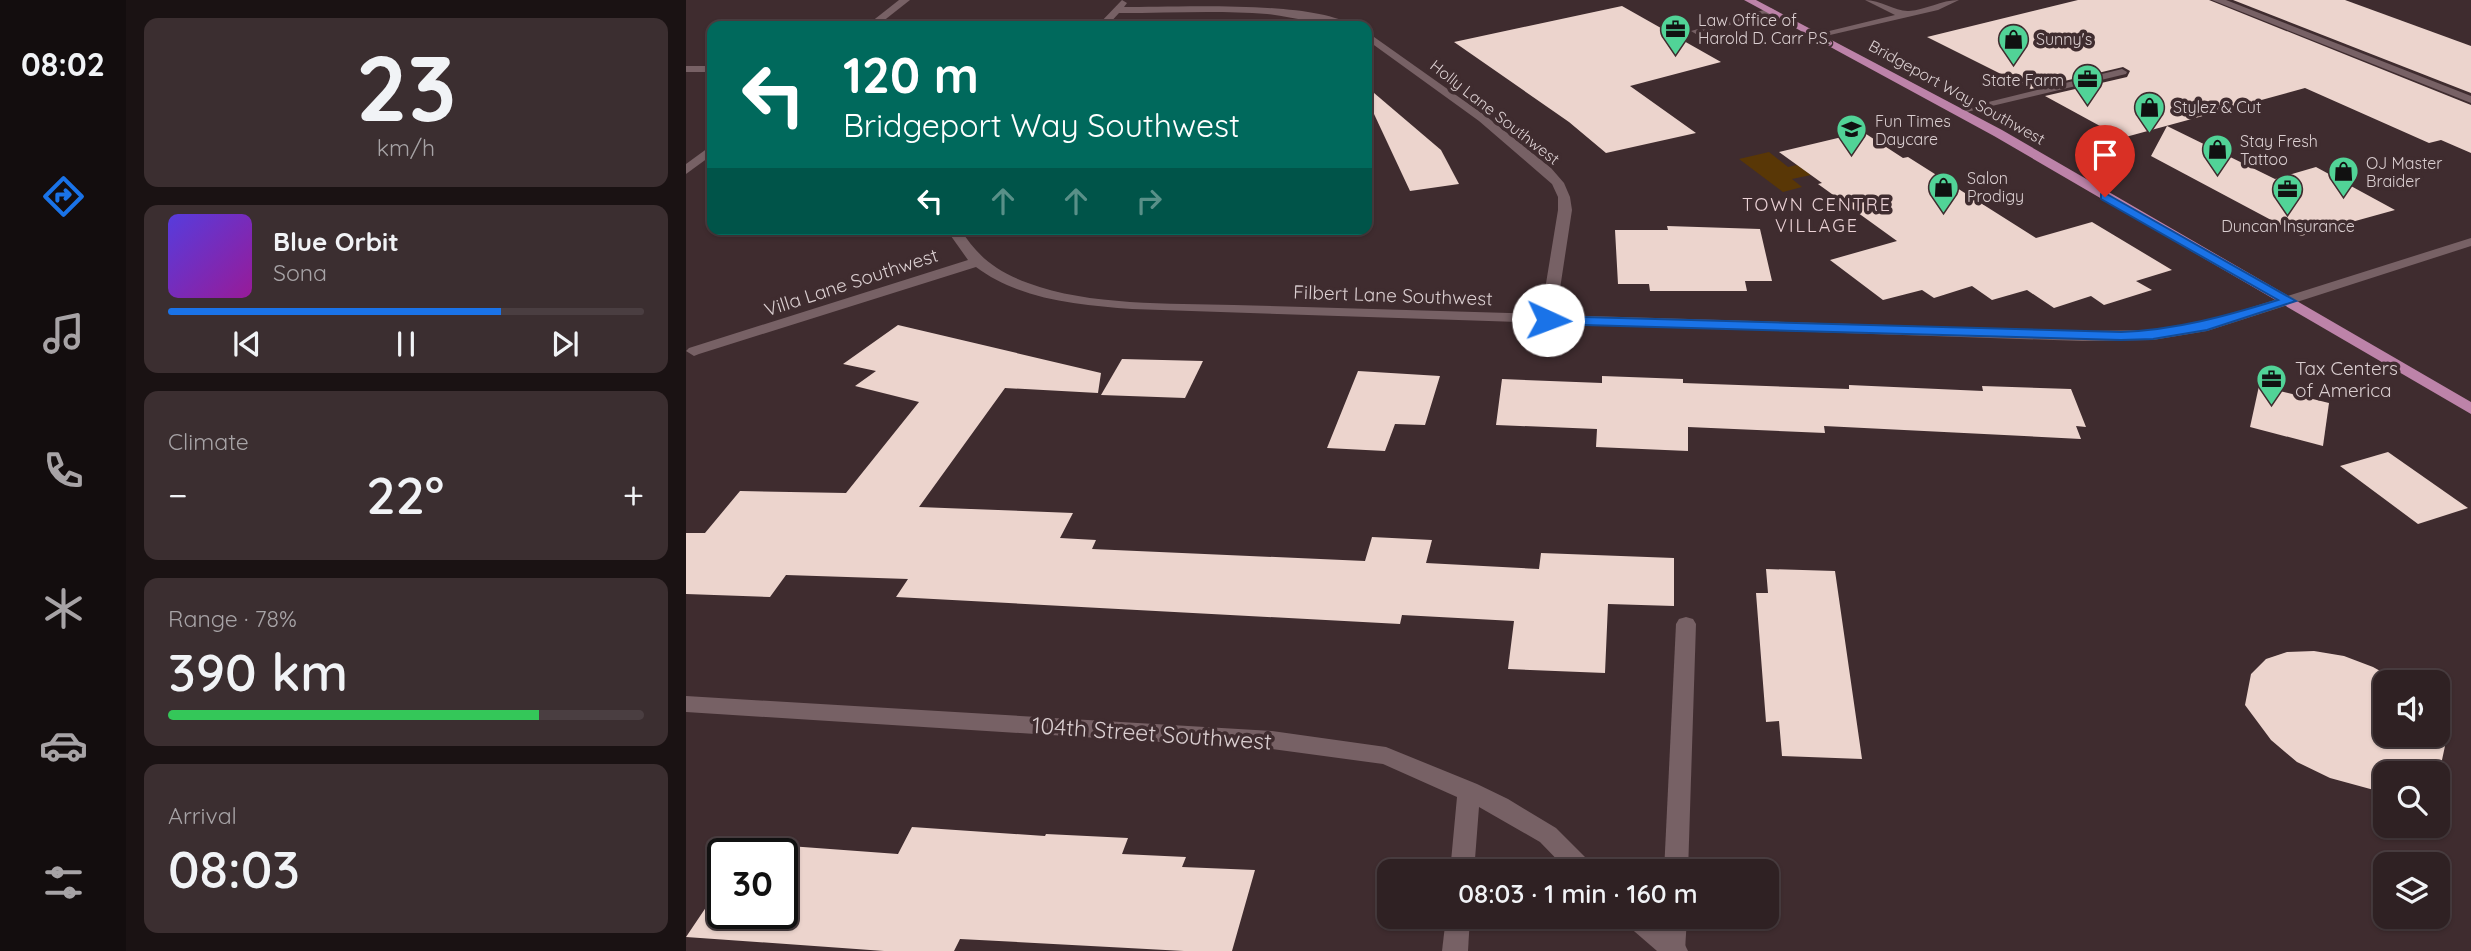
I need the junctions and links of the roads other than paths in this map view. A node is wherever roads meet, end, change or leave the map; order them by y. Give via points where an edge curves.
1 (905, 0) edge
2 (1125, 0) edge
3 (1749, 0) edge
4 (1870, 0) edge
5 (1954, 0) edge
6 (2217, 0) edge
7 (1116, 10) junction
8 (1771, 11) junction
9 (1905, 15) junction
10 (878, 21) edge
11 (1106, 21) edge
12 (1329, 21) edge
13 (1696, 31) dead end
14 (1821, 36) junction
15 (1372, 39) edge
16 (686, 69) edge
17 (707, 69) edge
18 (2122, 72) dead end
19 (2471, 100) edge
20 (1958, 111) junction
21 (707, 153) edge
22 (686, 170) edge
23 (956, 235) edge
24 (2471, 242) edge
25 (980, 261) junction
26 (2290, 301) junction
27 (1548, 320) junction
28 (694, 351) dead end
29 (2471, 409) edge
30 (1686, 624) dead end
31 (686, 704) edge
32 (1469, 790) junction
33 (1463, 859) edge
34 (1572, 859) edge
35 (1677, 859) edge
36 (1457, 929) edge
37 (1650, 929) edge
38 (1675, 929) edge
39 (1674, 950) edge
40 (1455, 951) edge

1 - 10 street
2 - 7 street
3 - 8 main road, Bridgeport Way Southwest
4 - 9 street
5 - 9 street
6 - 19 street
7 - 11 street
7 - 12 street via 1279,14
8 - 13 street
8 - 14 main road, Bridgeport Way Southwest
9 - 14 street
14 - 20 main road, Bridgeport Way Southwest
15 - 27 street, Holly Lane Southwest via 1509,139 1558,183 1565,210
16 - 17 street
18 - 20 street
20 - 26 main road, Bridgeport Way Southwest
21 - 22 street
23 - 25 street, Villa Lane Southwest
24 - 26 street, Filbert Lane Southwest
25 - 27 street, Filbert Lane Southwest via 1024,287 1096,302
25 - 28 street, Villa Lane Southwest
26 - 27 street, Filbert Lane Southwest via 2207,326 2121,336
26 - 29 main road, Bridgeport Way Southwest
30 - 35 street
31 - 32 street, 104th Street Southwest via 1272,740 1386,756
32 - 33 street
32 - 34 street, 104th Street Southwest via 1548,835
36 - 40 street
37 - 39 street
38 - 39 street

